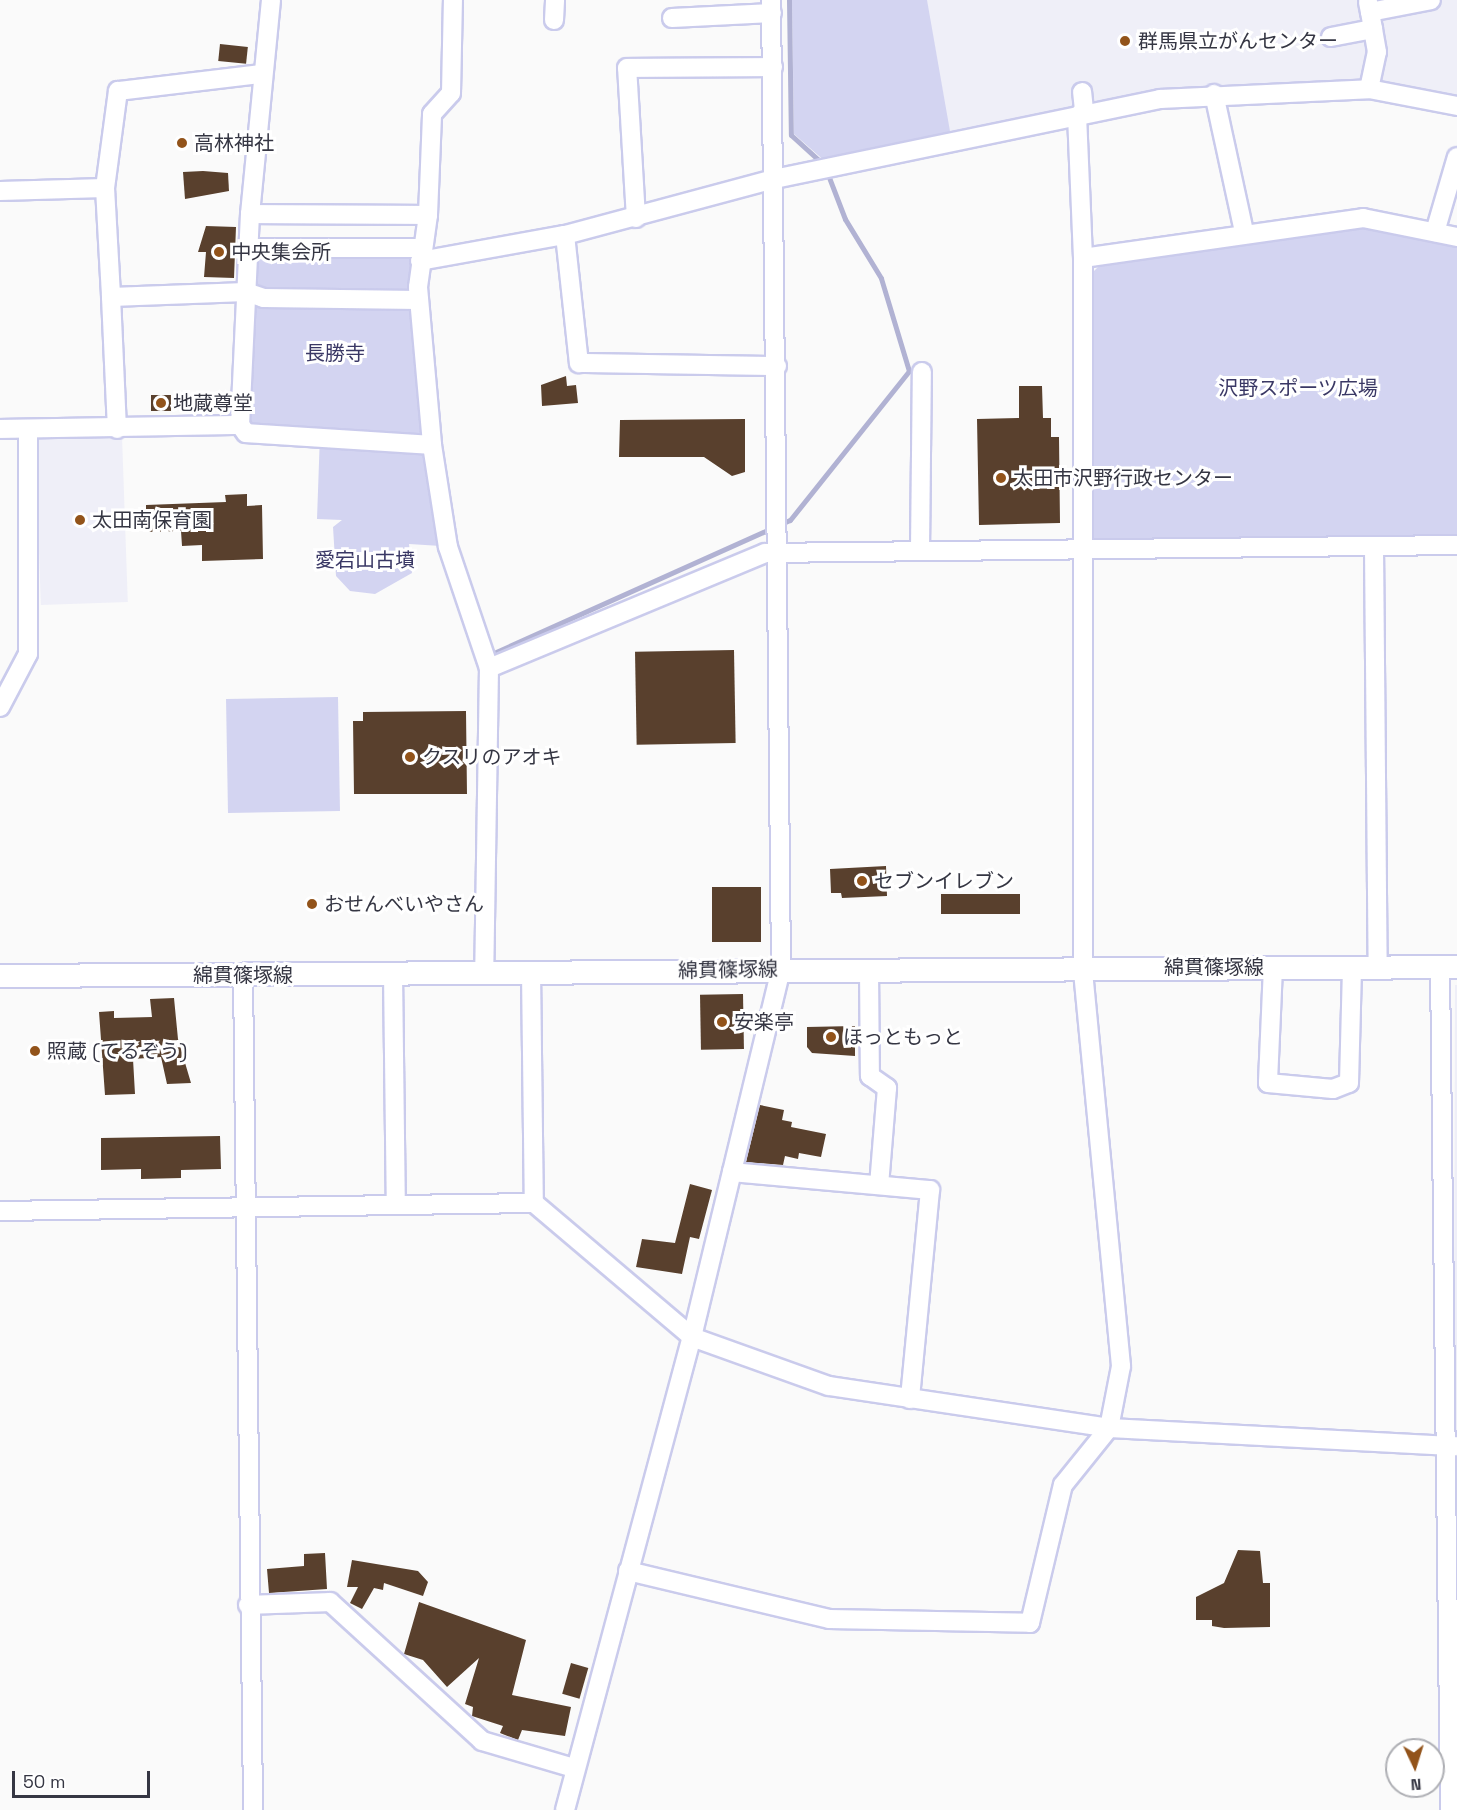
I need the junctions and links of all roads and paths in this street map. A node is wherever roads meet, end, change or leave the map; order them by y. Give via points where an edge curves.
1 (271, 0) edge
2 (453, 0) edge
3 (555, 0) edge
4 (1431, 0) edge
5 (771, 7) edge
6 (1370, 14) edge
7 (672, 18) dead end
8 (554, 20) dead end
9 (1330, 37) dead end
10 (773, 67) junction
11 (261, 74) junction
12 (1369, 89) junction
13 (1082, 92) dead end
14 (1214, 94) junction
15 (1457, 106) edge
16 (1077, 117) junction
17 (1456, 168) edge
18 (774, 179) junction
19 (105, 188) junction
20 (0, 191) edge
21 (250, 214) junction
22 (428, 215) junction
23 (636, 218) junction
24 (1244, 232) junction
25 (1435, 232) junction
26 (565, 235) junction
27 (1457, 237) edge
28 (248, 248) junction
29 (421, 255) junction
30 (1083, 258) junction
31 (246, 292) junction
32 (111, 297) junction
33 (419, 300) junction
34 (777, 366) junction
35 (922, 372) dead end
36 (240, 425) junction
37 (0, 429) edge
38 (28, 429) junction
39 (117, 429) junction
40 (432, 445) junction
41 (1457, 545) edge
42 (1374, 547) junction
43 (1083, 548) junction
44 (920, 550) junction
45 (778, 552) junction
46 (489, 668) junction
47 (2, 698) edge
48 (1273, 967) junction
49 (1352, 967) junction
50 (1378, 967) junction
51 (1449, 967) edge
52 (1083, 968) junction
53 (780, 969) junction
54 (869, 969) junction
55 (531, 971) junction
56 (393, 973) junction
57 (484, 973) junction
58 (243, 975) junction
59 (0, 976) edge
60 (732, 1172) junction
61 (879, 1185) junction
62 (534, 1203) junction
63 (396, 1204) junction
64 (245, 1208) junction
65 (0, 1211) edge
66 (692, 1337) junction
67 (910, 1399) junction
68 (1109, 1428) junction
69 (1451, 1446) edge
70 (628, 1571) junction
71 (248, 1605) junction
72 (573, 1768) junction
73 (253, 1810) edge
74 (565, 1810) edge
75 (1450, 1810) edge

1 - 11 street
2 - 22 street via 451,93 432,114
3 - 8 street
4 - 6 street
5 - 7 street
5 - 10 street
6 - 9 street
6 - 12 street via 1377,52
10 - 18 street
10 - 23 street via 627,68
11 - 19 street via 118,91
11 - 21 street
12 - 14 street
12 - 15 street
13 - 16 street via 1084,110
14 - 16 street
14 - 24 street
16 - 18 street
16 - 30 street
17 - 25 street
18 - 23 street
18 - 34 street
19 - 20 street
19 - 32 street
21 - 22 street
21 - 28 street
22 - 29 street
23 - 26 street
24 - 25 street via 1363,218
24 - 30 street
25 - 27 street
26 - 29 street
26 - 34 street via 579,363
28 - 29 street
28 - 31 street
29 - 33 street
30 - 43 street
31 - 32 street
31 - 33 street via 263,298
31 - 36 street
32 - 39 street
33 - 40 street
34 - 45 street
35 - 44 street
36 - 39 street
36 - 40 street via 246,433
37 - 38 street
38 - 39 street
38 - 47 street via 28,654 22,674
40 - 46 street via 448,547
41 - 42 street
42 - 43 street
42 - 50 street
43 - 44 street
43 - 52 street
44 - 45 street
45 - 46 street
45 - 53 street
46 - 57 street
48 - 49 main road, 綿貫篠塚線
48 - 49 street via 1268,1083 1333,1089 1349,1083
48 - 52 main road, 綿貫篠塚線
49 - 50 main road, 綿貫篠塚線
50 - 51 main road, 綿貫篠塚線
51 - 69 street
52 - 54 main road, 綿貫篠塚線
52 - 68 street via 1121,1366
53 - 54 main road, 綿貫篠塚線
53 - 55 main road, 綿貫篠塚線
53 - 60 street
54 - 61 street via 870,1076 887,1088
55 - 57 main road, 綿貫篠塚線
55 - 62 street
56 - 57 main road, 綿貫篠塚線
56 - 58 main road, 綿貫篠塚線
56 - 63 street
58 - 59 main road, 綿貫篠塚線
58 - 64 street
60 - 61 street
60 - 66 street
61 - 67 street via 930,1190
62 - 63 street
62 - 66 street
63 - 64 street
64 - 65 street
64 - 71 street
66 - 67 street via 829,1386
66 - 70 street
67 - 68 street
68 - 69 street
68 - 70 street via 1063,1485 1030,1623 830,1619
69 - 75 street
70 - 72 street
71 - 72 street via 330,1602 482,1741
71 - 73 street
72 - 74 street

